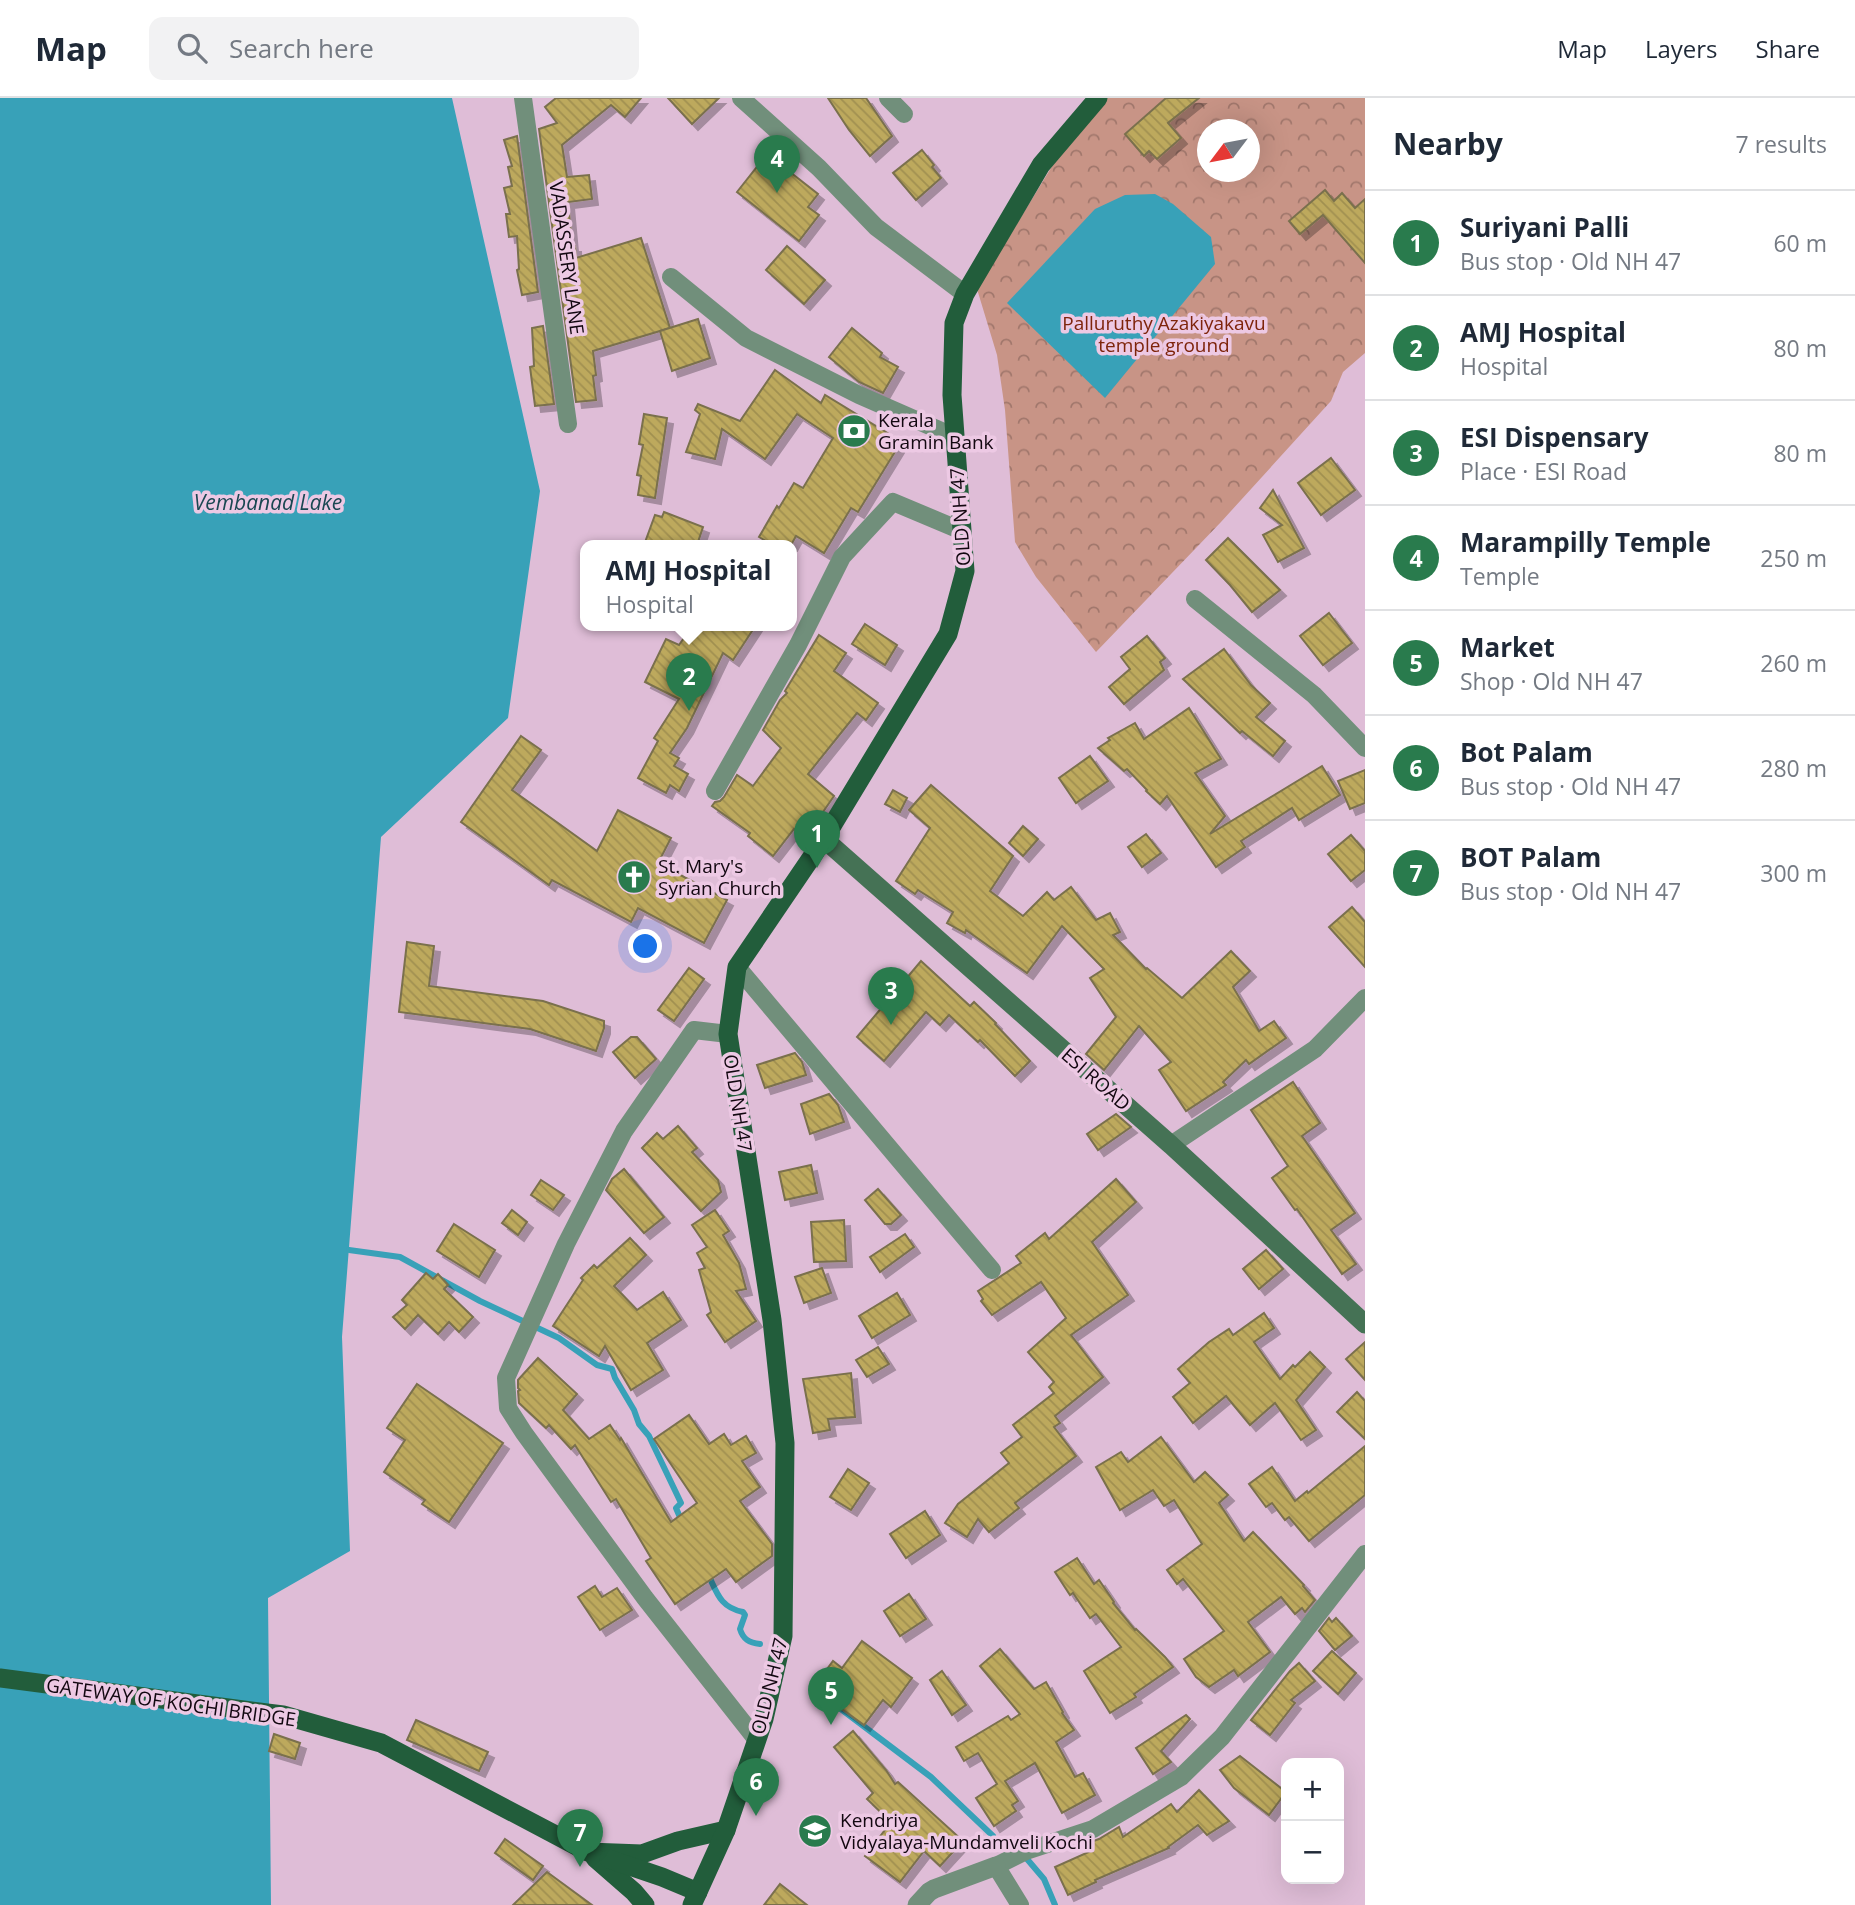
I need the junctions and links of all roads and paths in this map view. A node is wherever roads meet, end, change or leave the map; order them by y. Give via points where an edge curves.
1 (523, 98) edge
2 (741, 98) edge
3 (888, 98) edge
4 (1098, 98) edge
5 (904, 114) dead end
6 (671, 277) dead end
7 (965, 294) junction
8 (568, 424) dead end
9 (955, 437) junction
10 (962, 531) junction
11 (1195, 599) dead end
12 (1365, 748) edge
13 (715, 791) dead end
14 (824, 839) junction
15 (737, 967) junction
16 (1365, 998) edge
17 (728, 1034) junction
18 (1171, 1146) junction
19 (992, 1270) dead end
20 (1365, 1324) edge
21 (1365, 1554) edge
22 (0, 1678) edge
23 (756, 1739) junction
24 (726, 1830) junction
25 (589, 1852) junction
26 (996, 1866) junction
27 (695, 1898) edge
28 (645, 1905) edge
29 (917, 1905) edge
30 (1020, 1905) edge

1 - 8 street, VADASSERY LANE
2 - 7 street via 876,227
3 - 5 street
4 - 7 main road, OLD NH 47 via 1041,165
6 - 9 street via 746,338
7 - 9 main road, OLD NH 47 via 954,323
9 - 10 main road, OLD NH 47
10 - 13 street via 892,502 842,557
10 - 14 main road, OLD NH 47 via 965,571 948,634
11 - 12 street via 1314,695
14 - 15 main road, OLD NH 47
14 - 18 main road, ESI ROAD
15 - 17 main road, OLD NH 47
15 - 19 street
16 - 18 street via 1315,1049
17 - 23 main road, OLD NH 47 via 772,1320 785,1443 783,1636
17 - 23 street via 694,1030 624,1131 566,1244 506,1378 508,1408 524,1433
18 - 20 main road, ESI ROAD
21 - 26 street via 1222,1737 1181,1777 1093,1829
22 - 25 main road, GATEWAY OF KOCHI BRIDGE via 283,1716 381,1743
23 - 24 main road, OLD NH 47
24 - 25 main road via 642,1854
24 - 27 main road, OLD NH 47
25 - 27 main road via 662,1877
25 - 28 main road
26 - 29 street via 934,1889
26 - 30 street

